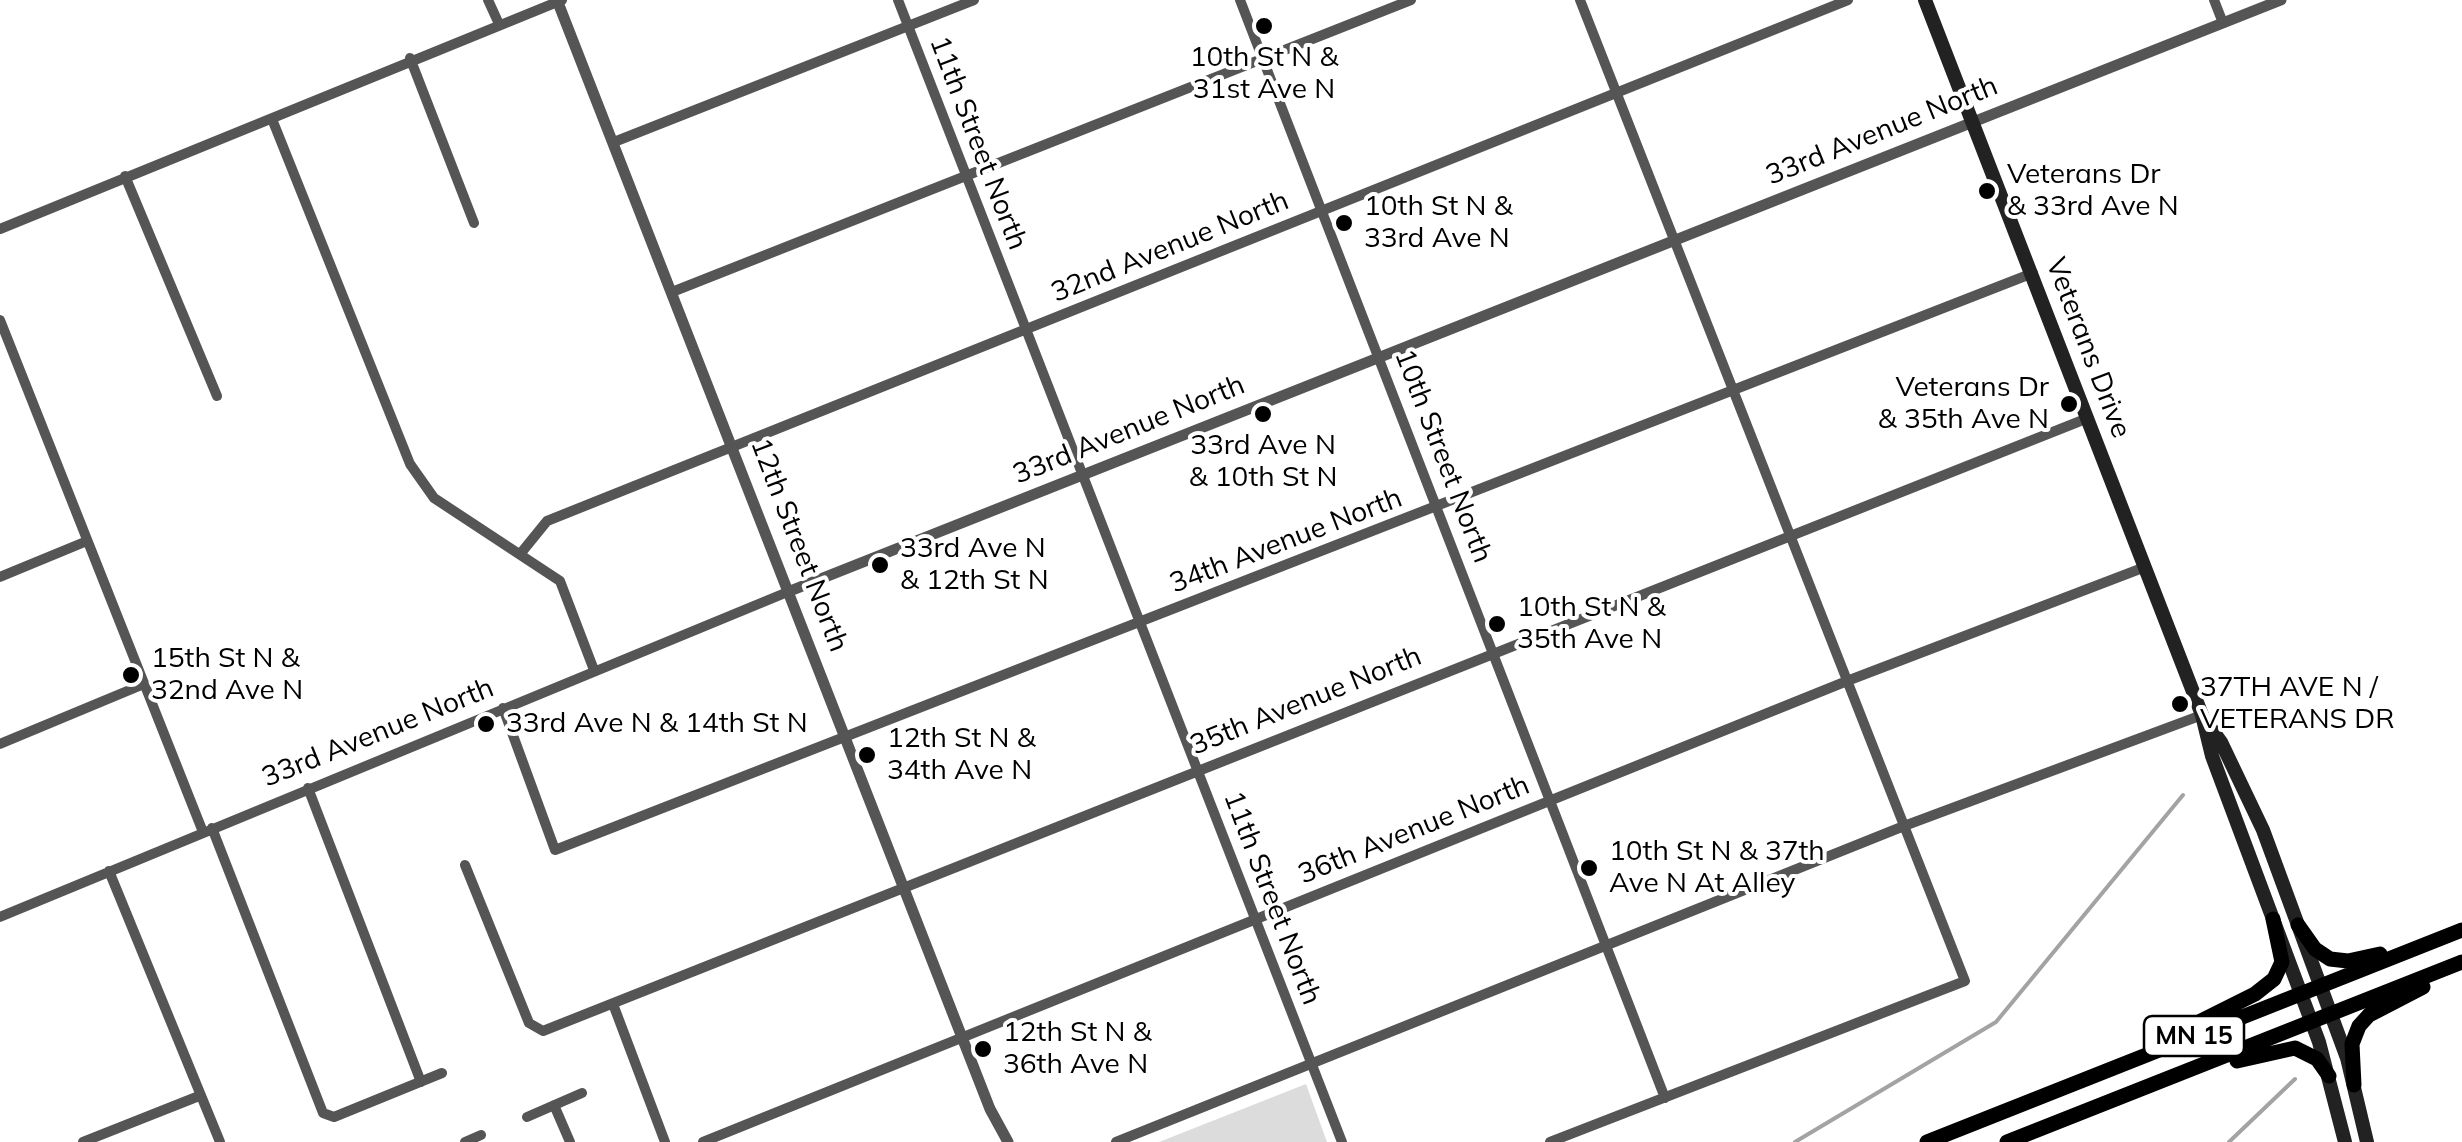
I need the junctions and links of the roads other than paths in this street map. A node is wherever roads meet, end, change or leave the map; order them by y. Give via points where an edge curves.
1 (488, 0) edge
2 (559, 0) edge
3 (898, 0) edge
4 (974, 0) edge
5 (1240, 0) edge
6 (1411, 0) edge
7 (1580, 0) edge
8 (1848, 0) edge
9 (1925, 0) edge
10 (2214, 0) edge
11 (2281, 0) edge
12 (2223, 23) junction
13 (499, 24) junction
14 (908, 26) junction
15 (410, 58) junction
16 (1263, 59) junction
17 (1616, 93) junction
18 (272, 119) junction
19 (1974, 122) junction
20 (614, 142) junction
21 (126, 176) junction
22 (967, 176) junction
23 (1322, 210) junction
24 (474, 223) dead end
25 (0, 229) edge
26 (1674, 240) junction
27 (2033, 273) junction
28 (672, 292) junction
29 (0, 320) edge
30 (1026, 329) junction
31 (1380, 357) junction
32 (1734, 390) junction
33 (217, 396) dead end
34 (2088, 418) junction
35 (734, 446) junction
36 (1083, 475) junction
37 (1438, 506) junction
38 (1789, 532) junction
39 (87, 541) junction
40 (520, 553) junction
41 (2145, 566) junction
42 (0, 577) edge
43 (790, 591) junction
44 (1140, 622) junction
45 (1494, 650) junction
46 (594, 670) junction
47 (1848, 681) junction
48 (144, 684) junction
49 (503, 708) junction
50 (2202, 715) junction
51 (847, 736) junction
52 (0, 744) edge
53 (1197, 769) junction
54 (308, 788) junction
55 (1553, 799) junction
56 (1904, 826) junction
57 (208, 830) junction
58 (465, 865) dead end
59 (108, 871) junction
60 (906, 885) junction
61 (0, 917) edge
62 (1255, 918) junction
63 (2274, 919) junction
64 (2298, 924) junction
65 (2462, 930) edge
66 (2442, 938) junction
67 (1609, 946) junction
68 (2462, 965) edge
69 (2321, 986) junction
70 (2302, 994) junction
71 (612, 1004) junction
72 (2332, 1014) junction
73 (2312, 1022) junction
74 (962, 1036) junction
75 (1312, 1062) junction
76 (442, 1073) dead end
77 (2329, 1076) junction
78 (2089, 1078) junction
79 (421, 1082) junction
80 (2354, 1085) junction
81 (582, 1093) dead end
82 (2128, 1094) junction
83 (199, 1096) junction
84 (1665, 1098) junction
85 (554, 1105) junction
86 (990, 1109) junction
87 (527, 1116) dead end
88 (481, 1135) dead end
89 (83, 1142) edge
90 (220, 1142) edge
91 (465, 1142) edge
92 (570, 1142) edge
93 (665, 1142) edge
94 (703, 1142) edge
95 (997, 1142) edge
96 (1008, 1142) edge
97 (1116, 1142) edge
98 (1342, 1142) edge
99 (1550, 1142) edge
100 (1927, 1142) edge
101 (2007, 1142) edge
102 (2344, 1142) edge
103 (2367, 1142) edge

1 - 13 street
2 - 13 street
2 - 20 street, 12th Street North
3 - 14 street, 11th Street North
4 - 14 street
5 - 16 street, 10th Street North
6 - 16 street
7 - 17 street
8 - 17 street, 32nd Avenue North
9 - 19 main road, Veterans Drive
10 - 12 street
11 - 12 street, 33rd Avenue North
12 - 19 street, 33rd Avenue North
13 - 15 street
14 - 20 street
14 - 22 street, 11th Street North
15 - 18 street
15 - 24 street
16 - 22 street
16 - 23 street, 10th Street North
17 - 23 street, 32nd Avenue North
17 - 26 street
18 - 21 street
18 - 40 street via 410,464 434,498
19 - 26 street, 33rd Avenue North
19 - 27 main road, Veterans Drive
20 - 28 street, 12th Street North
21 - 25 street
21 - 33 street
22 - 28 street
22 - 30 street, 11th Street North
23 - 30 street, 32nd Avenue North
23 - 31 street, 10th Street North
26 - 31 street, 33rd Avenue North
26 - 32 street
27 - 32 street, 34th Avenue North
27 - 34 main road, Veterans Drive
28 - 35 street, 12th Street North
29 - 39 street
30 - 35 street, 32nd Avenue North
30 - 36 street, 11th Street North
31 - 36 street, 33rd Avenue North
31 - 37 street, 10th Street North
32 - 37 street, 34th Avenue North
32 - 38 street
34 - 38 street, 35th Avenue North
34 - 41 main road, Veterans Drive
35 - 40 street, 32nd Avenue North via 547,520
35 - 43 street, 12th Street North
36 - 43 street, 33rd Avenue North
36 - 44 street, 11th Street North
37 - 44 street, 34th Avenue North
37 - 45 street, 10th Street North
38 - 45 street, 35th Avenue North
38 - 47 street
39 - 42 street
39 - 48 street
40 - 46 street via 560,580
41 - 47 street, 36th Avenue North
41 - 50 main road, Veterans Drive
43 - 46 street, 33rd Avenue North
43 - 51 street, 12th Street North
44 - 51 street, 34th Avenue North
44 - 53 street, 11th Street North
45 - 53 street, 35th Avenue North
45 - 55 street, 10th Street North
46 - 49 street, 33rd Avenue North
47 - 55 street, 36th Avenue North
47 - 56 street
48 - 52 street
48 - 57 street
49 - 51 street, 34th Avenue North via 555,850
49 - 54 street, 33rd Avenue North
50 - 56 street
50 - 63 main road, Veterans Drive
50 - 64 main road, Veterans Drive via 2250,800
51 - 60 street, 12th Street North
53 - 60 street, 35th Avenue North
53 - 62 street, 11th Street North
54 - 57 street, 33rd Avenue North
54 - 79 street
55 - 62 street, 36th Avenue North
55 - 67 street, 10th Street North
56 - 67 street
56 - 84 street via 1965,980
57 - 59 street, 33rd Avenue North
57 - 79 street via 324,1113 334,1117
58 - 71 street, 35th Avenue North via 528,1023 543,1031
59 - 61 street, 33rd Avenue North
59 - 83 street
60 - 71 street, 35th Avenue North
60 - 74 street, 12th Street North
62 - 74 street, 36th Avenue North
62 - 75 street, 11th Street North
63 - 70 main road, Veterans Drive
63 - 78 highway via 2282,962 2269,985
64 - 66 highway via 2314,949 2338,961
64 - 69 main road, Veterans Drive
65 - 66 highway, MN 15
66 - 69 highway, MN 15
67 - 75 street
67 - 84 street, 10th Street North
68 - 72 highway, MN 15
68 - 80 highway via 2363,1020 2352,1044
69 - 70 highway, MN 15
69 - 72 main road, Veterans Drive
70 - 73 main road, Veterans Drive
70 - 78 highway, MN 15
71 - 93 street
72 - 73 highway, MN 15
72 - 80 main road, Veterans Drive
73 - 77 main road, Veterans Drive
73 - 82 highway, MN 15
74 - 86 street, 12th Street North
74 - 94 street, 36th Avenue North
75 - 97 street
75 - 98 street, 11th Street North
76 - 79 street
77 - 82 highway via 2306,1052 2284,1048
77 - 102 main road, Veterans Drive
78 - 100 highway, MN 15
80 - 103 main road, Veterans Drive
81 - 85 street
82 - 101 highway, MN 15
83 - 89 street
83 - 90 street
84 - 99 street
85 - 87 street
85 - 92 street
86 - 95 street, 12th Street North
86 - 96 street, 12th Street North
88 - 91 street

